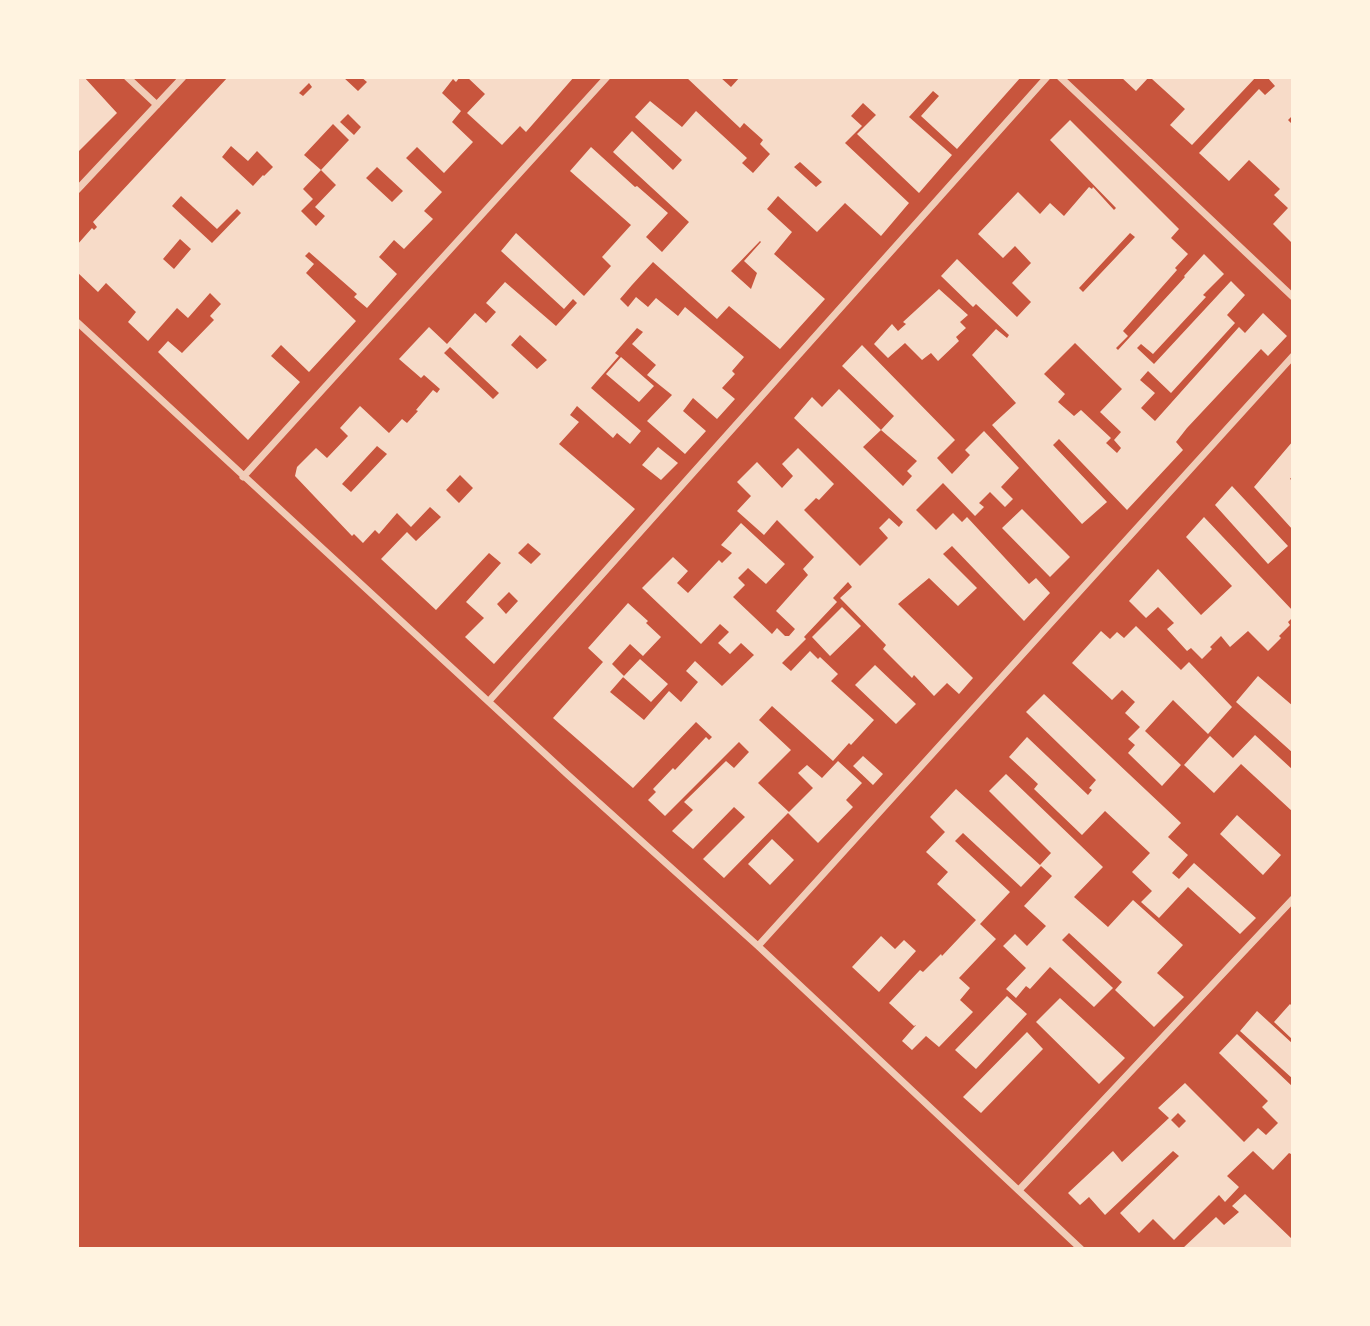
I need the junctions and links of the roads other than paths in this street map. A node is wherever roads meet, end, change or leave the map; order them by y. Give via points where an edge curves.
1 (127, 77) edge
2 (184, 77) edge
3 (607, 77) edge
4 (1047, 77) edge
5 (1060, 77) edge
6 (157, 105) junction
7 (77, 190) edge
8 (1293, 297) edge
9 (77, 322) edge
10 (1293, 356) edge
11 (243, 477) junction
12 (489, 701) junction
13 (1293, 899) edge
14 (758, 946) junction
15 (1020, 1189) junction
16 (1082, 1249) edge

1 - 6 street
2 - 6 street
3 - 11 street
4 - 12 street
5 - 8 street
6 - 7 street
9 - 11 street
10 - 14 street
11 - 12 street
12 - 14 street
13 - 15 street
14 - 15 street
15 - 16 street

